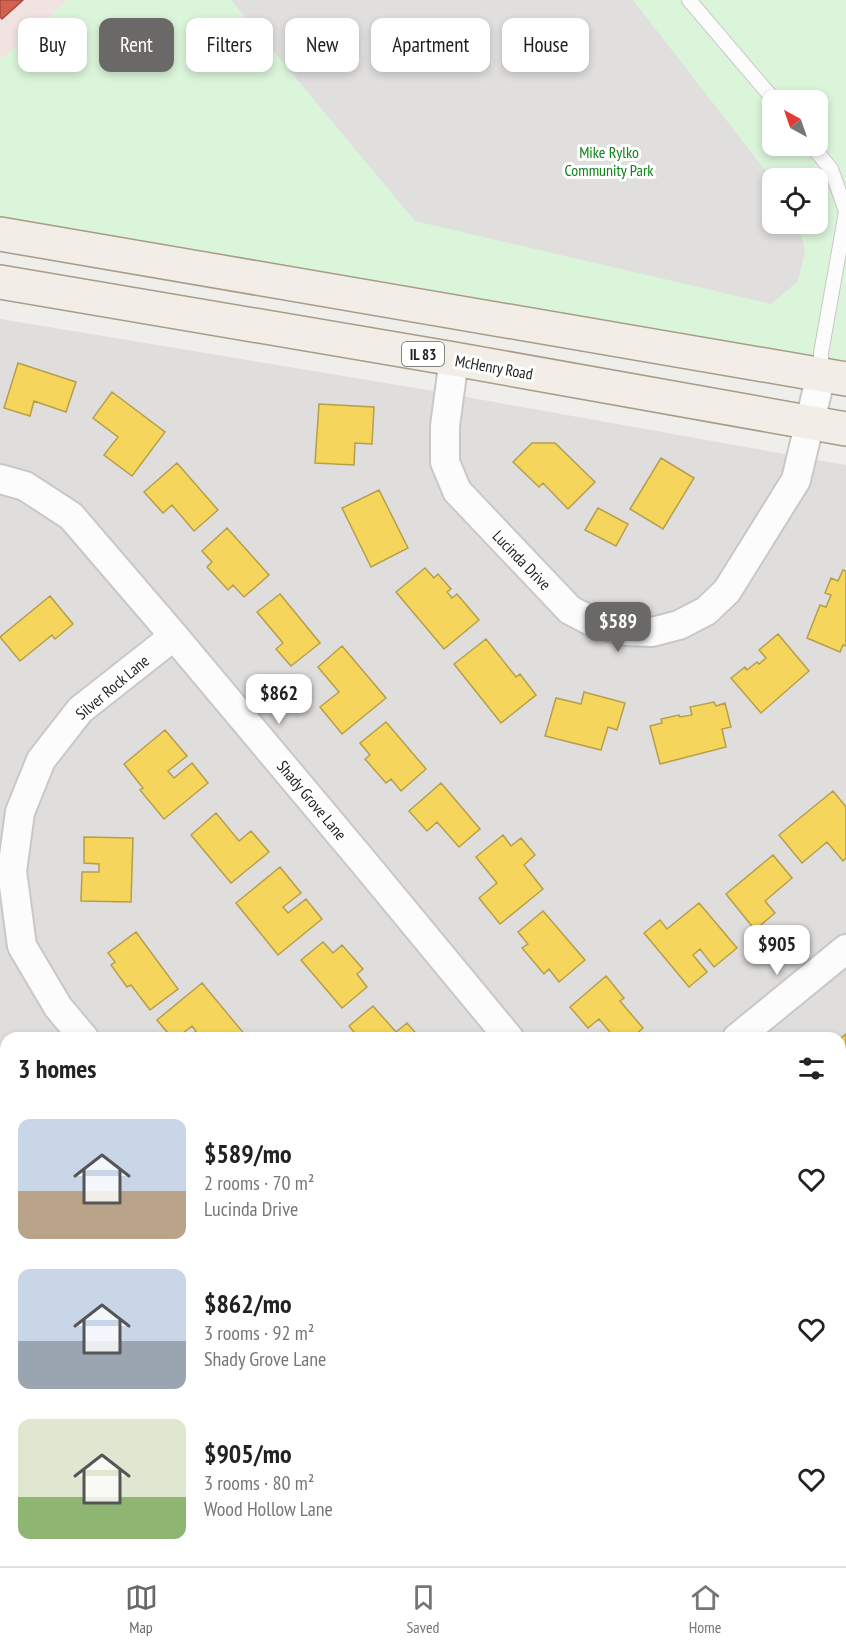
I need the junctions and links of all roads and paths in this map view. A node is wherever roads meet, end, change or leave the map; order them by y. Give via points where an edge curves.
1 (689, 0) edge
2 (766, 90) edge
3 (820, 156) edge
4 (846, 211) edge
5 (0, 234) edge
6 (0, 282) edge
7 (454, 359) junction
8 (833, 377) edge
9 (810, 423) junction
10 (846, 429) edge
11 (0, 480) edge
12 (174, 636) junction
13 (846, 949) edge
14 (79, 1032) edge
15 (504, 1032) edge
16 (744, 1032) edge

1 - 2 lane
3 - 4 lane via 831,169
4 - 8 lane via 821,353
5 - 8 main road
6 - 7 main road, McHenry Road / IL 83
7 - 9 main road, McHenry Road / IL 83
7 - 9 street, Lucinda Drive via 445,426 445,462 457,491 570,610 595,623 626,631 652,632 679,625 706,611 727,591 796,480
8 - 9 street, Lucinda Drive
9 - 10 main road, McHenry Road / IL 83
11 - 12 street, Shady Grove Lane via 25,486 71,516
12 - 14 street, Silver Rock Lane via 80,710 41,760 20,812 12,871 22,946 58,1006
12 - 15 street, Shady Grove Lane
13 - 16 street

